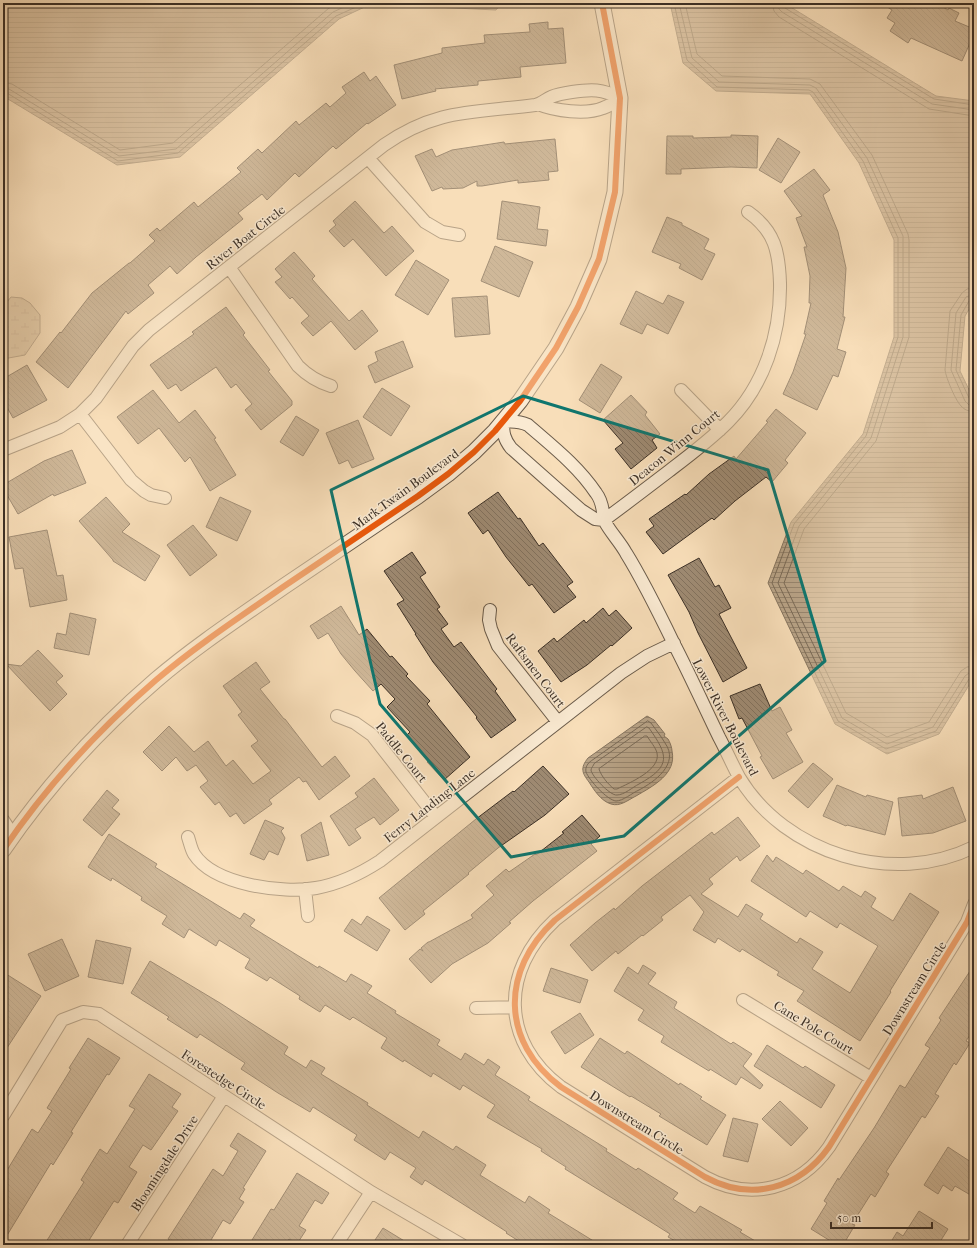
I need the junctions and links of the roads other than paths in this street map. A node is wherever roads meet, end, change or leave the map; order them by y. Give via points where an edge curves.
1 (602, 3) edge
2 (620, 98) junction
3 (538, 104) junction
4 (368, 158) junction
5 (748, 212) dead end
6 (459, 235) dead end
7 (229, 267) junction
8 (331, 386) dead end
9 (681, 390) dead end
10 (80, 414) junction
11 (503, 422) junction
12 (720, 430) junction
13 (3, 450) edge
14 (164, 498) dead end
15 (604, 520) junction
16 (490, 610) dead end
17 (674, 644) junction
18 (337, 716) dead end
19 (558, 722) junction
20 (739, 777) junction
21 (436, 818) junction
22 (3, 820) edge
23 (188, 837) dead end
24 (7, 838) edge
25 (3, 850) edge
26 (973, 850) edge
27 (305, 889) junction
28 (974, 904) edge
29 (308, 916) dead end
30 (742, 1000) dead end
31 (515, 1007) junction
32 (476, 1008) dead end
33 (871, 1078) junction
34 (224, 1096) junction
35 (3, 1116) edge
36 (371, 1192) junction
37 (127, 1245) edge
38 (336, 1245) edge
39 (462, 1245) edge

1 - 2 street, Mark Twain Boulevard
2 - 3 street, River Boat Circle via 590,90 556,95
2 - 3 street, River Boat Circle via 597,110 554,110
2 - 11 street, Mark Twain Boulevard via 615,192 599,259 556,348
3 - 4 street, River Boat Circle via 466,112 438,118 396,136
4 - 6 street via 425,222 442,232
4 - 7 street, River Boat Circle
5 - 12 street, Deacon Winn Court via 764,225 774,243 779,267 779,309 773,343 763,370 745,402
7 - 8 street via 298,366 312,378
7 - 10 street, River Boat Circle via 141,338 96,398
9 - 12 street
10 - 13 street, River Boat Circle via 48,432
10 - 14 street via 131,480 147,493
11 - 15 street via 505,440 511,448 581,510 596,519
11 - 15 street, Lower River Boulevard via 512,421 528,425 569,462 597,494
11 - 24 street, Mark Twain Boulevard via 474,452 434,485 224,628 157,680 113,719
12 - 15 street, Deacon Winn Court
15 - 17 street, Lower River Boulevard via 626,552
16 - 19 street, Raftsmen Court via 491,629 498,646
17 - 19 street, Ferry Landing Lane via 634,664
17 - 20 street, Lower River Boulevard
18 - 21 street, Paddle Court via 355,723 372,735
19 - 21 street, Ferry Landing Lane
20 - 26 street, Lower River Boulevard via 759,803 782,825 809,842 839,855 873,863 904,864
20 - 31 street, Downstream Circle via 546,929 531,948 520,972
21 - 27 street, Ferry Landing Lane via 369,868 335,883
22 - 24 street via 9,829
23 - 27 street, Ferry Landing Lane via 195,855 222,875 260,887
24 - 25 street, Mark Twain Boulevard
27 - 29 street
28 - 33 street, Downstream Circle via 967,922
30 - 33 street, Cane Pole Court
31 - 32 street
31 - 33 street, Downstream Circle via 518,1028 526,1049 551,1080 705,1177 737,1189 775,1187 796,1178 814,1165 829,1147
34 - 35 street, Forestedge Circle via 98,1014 83,1012 62,1020
34 - 36 street, Forestedge Circle
34 - 37 street, Bloomingdale Drive
36 - 38 street
36 - 39 street, Forestedge Circle

